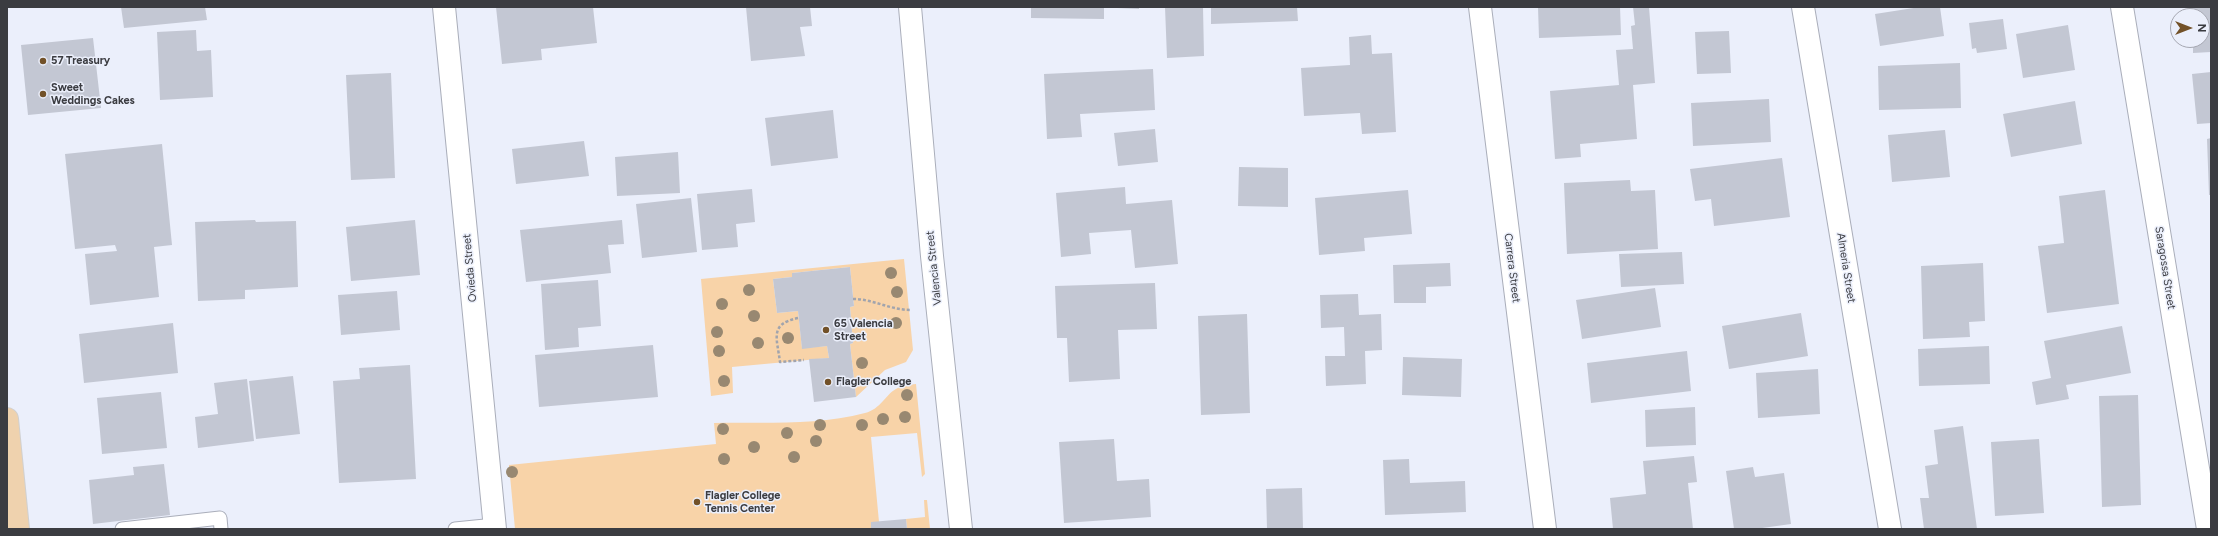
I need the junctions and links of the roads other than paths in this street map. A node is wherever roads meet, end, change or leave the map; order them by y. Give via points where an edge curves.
1 (444, 7) edge
2 (910, 7) edge
3 (1480, 7) edge
4 (1803, 7) edge
5 (2122, 7) edge
6 (7, 419) edge
7 (495, 527) edge
8 (18, 529) edge
9 (122, 529) edge
10 (221, 529) edge
11 (454, 529) edge
12 (961, 529) edge
13 (1545, 529) edge
14 (1890, 529) edge
15 (2208, 529) edge

1 - 7 street, Ovieda Street
2 - 12 street, Valencia Street via 932,256
3 - 13 street, Carrera Street
4 - 14 street, Almeria Street
5 - 15 street, Saragossa Street
6 - 8 main road
7 - 11 lane
9 - 10 lane via 220,518

